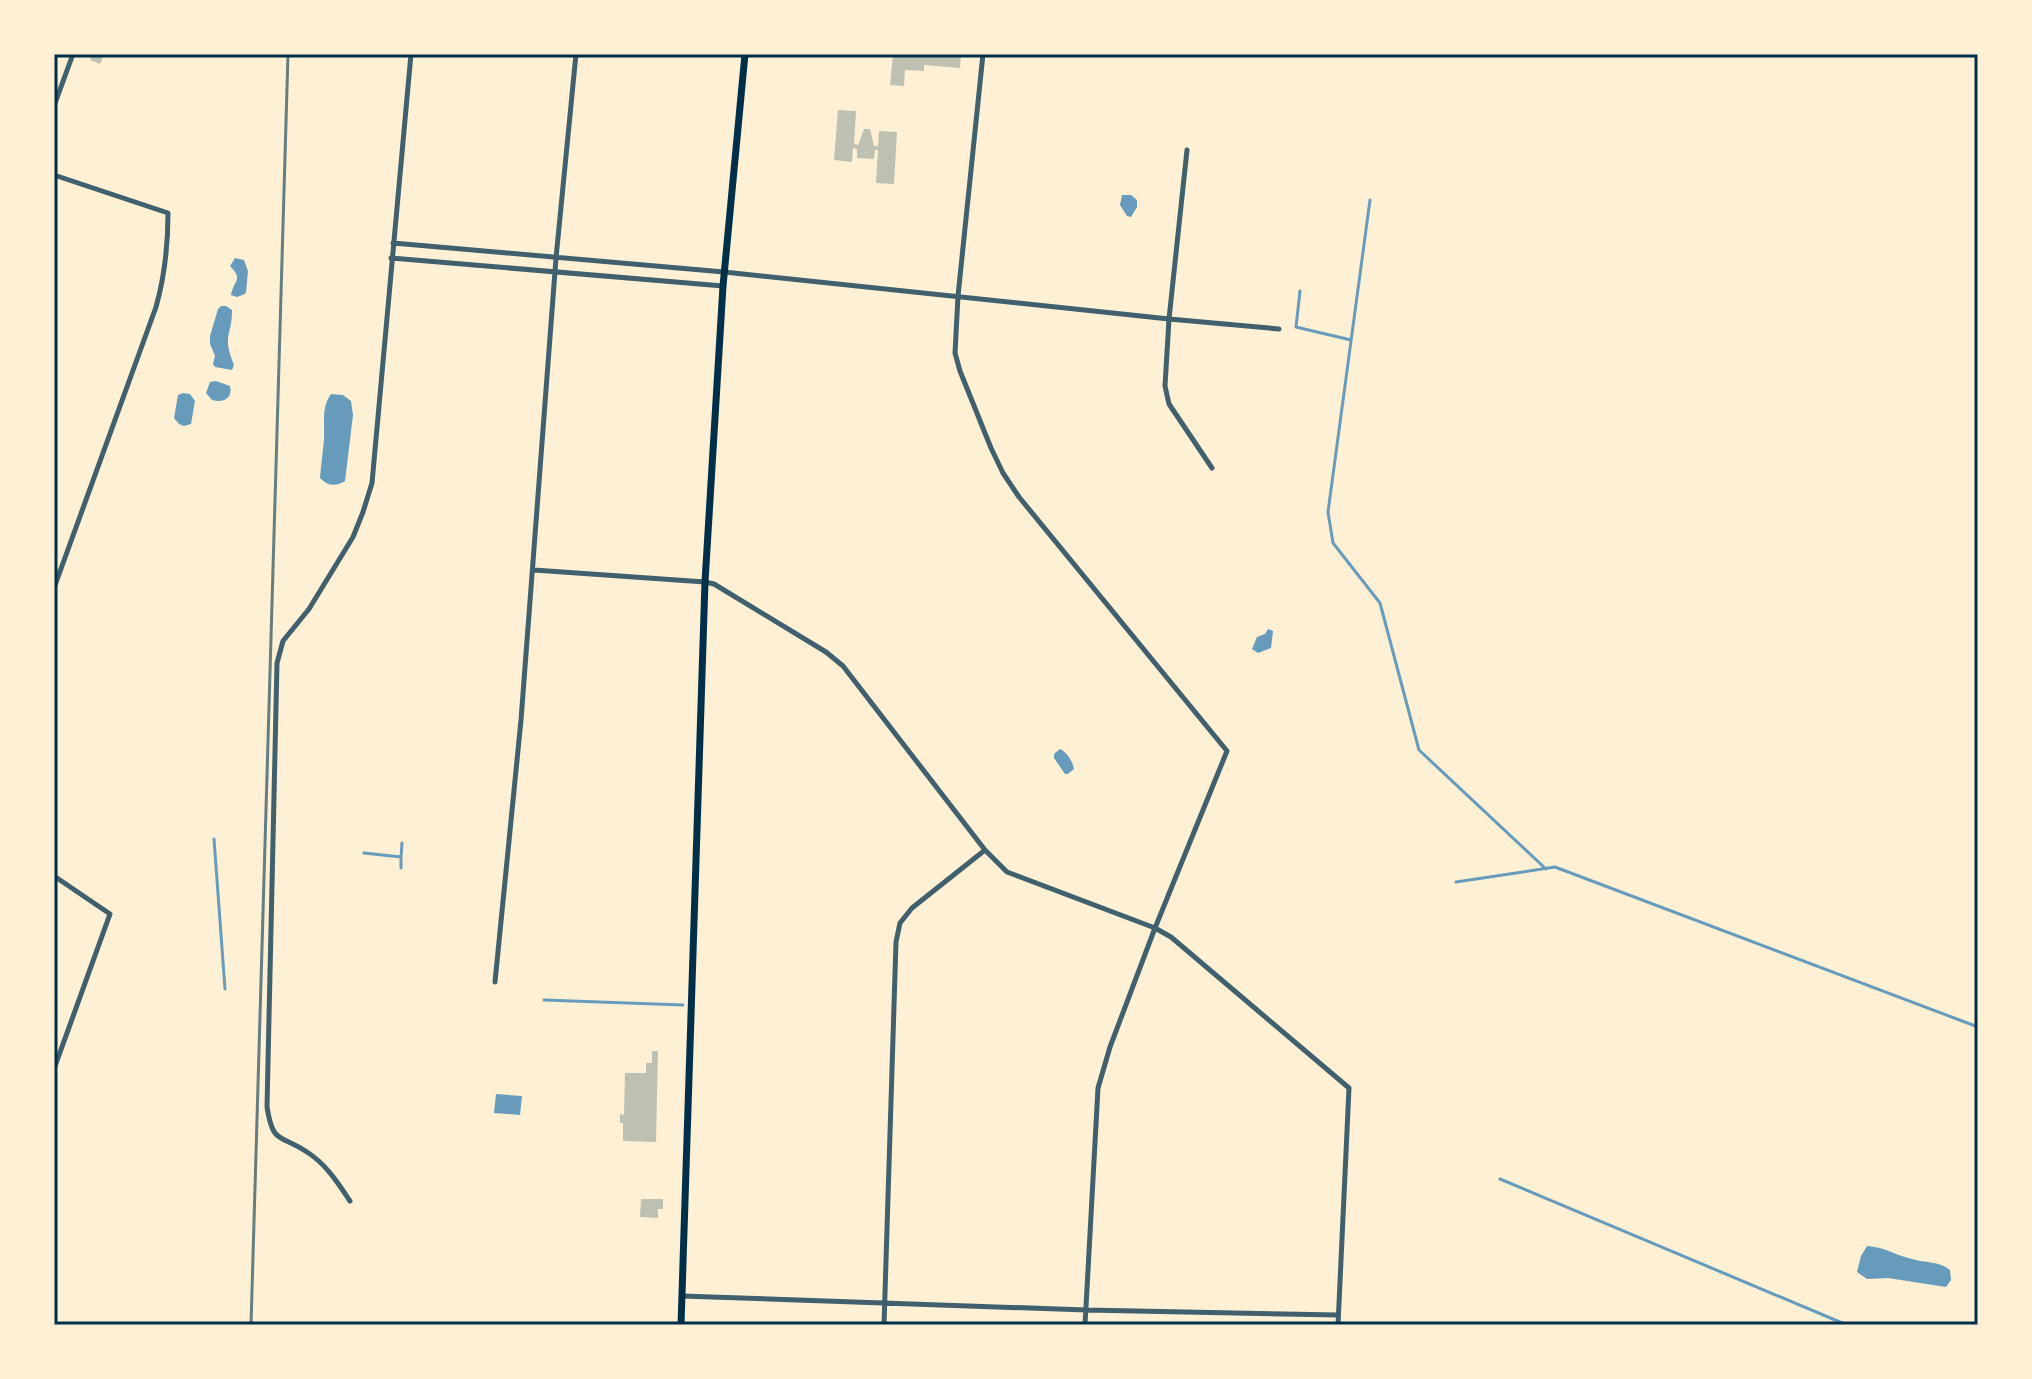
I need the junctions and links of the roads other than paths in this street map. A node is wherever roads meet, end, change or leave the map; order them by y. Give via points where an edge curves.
1 (73, 54) edge
2 (411, 54) edge
3 (576, 54) edge
4 (745, 54) edge
5 (983, 54) edge
6 (54, 106) edge
7 (1187, 150) dead end
8 (54, 175) edge
9 (393, 243) junction
10 (391, 258) junction
11 (556, 258) junction
12 (555, 272) junction
13 (724, 272) junction
14 (723, 286) junction
15 (958, 296) junction
16 (1169, 319) junction
17 (1279, 329) dead end
18 (1212, 468) dead end
19 (534, 570) junction
20 (705, 582) junction
21 (54, 588) edge
22 (985, 850) junction
23 (54, 876) edge
24 (1155, 928) junction
25 (495, 982) dead end
26 (54, 1069) edge
27 (350, 1201) dead end
28 (682, 1296) junction
29 (885, 1302) junction
30 (1086, 1310) junction
31 (1338, 1315) junction
32 (681, 1325) edge
33 (884, 1325) edge
34 (1085, 1325) edge
35 (1338, 1325) edge

1 - 6 street
2 - 9 street
3 - 11 street
4 - 13 main road
5 - 15 street
7 - 16 street
8 - 21 street via 168,213 160,295
9 - 10 street
9 - 11 street
10 - 12 street
10 - 27 street via 372,483 353,537 283,641 277,663 267,1107 270,1129 308,1152
11 - 12 street
11 - 13 street
12 - 14 street
12 - 19 street
13 - 14 main road
13 - 15 street
14 - 20 main road
15 - 16 street
15 - 24 street via 955,353 1003,473 1227,751
16 - 17 street
16 - 18 street via 1169,404
19 - 20 street
19 - 25 street
20 - 22 street via 843,666
20 - 28 main road
22 - 24 street via 1007,872
22 - 29 street via 900,923
23 - 26 street via 110,914
24 - 30 street via 1098,1088
24 - 31 street via 1349,1088
28 - 29 street
28 - 32 main road
29 - 30 street
29 - 33 street
30 - 31 street
30 - 34 street
31 - 35 street

